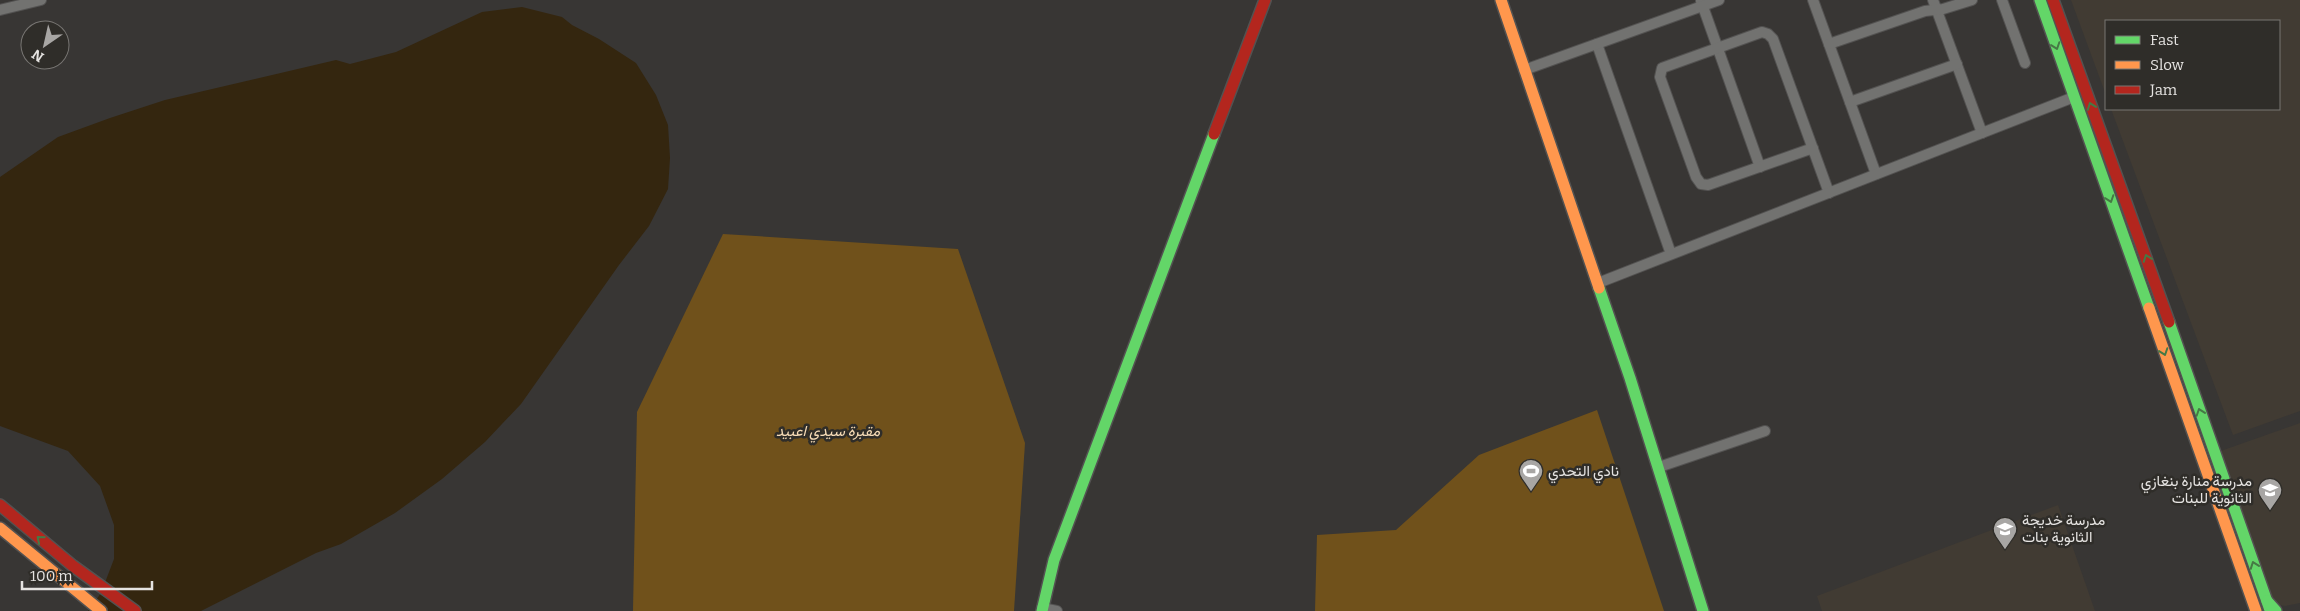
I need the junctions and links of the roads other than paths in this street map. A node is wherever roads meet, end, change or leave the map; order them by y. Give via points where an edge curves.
1 (41, 0) edge
2 (1265, 0) edge
3 (1500, 0) edge
4 (1719, 0) edge
5 (1813, 0) edge
6 (1972, 0) edge
7 (2002, 0) edge
8 (2040, 0) edge
9 (2052, 0) edge
10 (1702, 3) edge
11 (1935, 5) edge
12 (0, 10) edge
13 (1597, 44) junction
14 (1829, 44) junction
15 (1717, 48) junction
16 (2025, 63) dead end
17 (1957, 64) junction
18 (1524, 70) junction
19 (2074, 97) junction
20 (1850, 102) junction
21 (1982, 133) junction
22 (1813, 148) junction
23 (1760, 167) junction
24 (1876, 174) junction
25 (1829, 193) junction
26 (1671, 254) junction
27 (1598, 283) junction
28 (1765, 431) dead end
29 (1659, 467) junction
30 (0, 505) edge
31 (0, 528) edge
32 (2269, 606) edge
33 (1042, 610) edge
34 (101, 611) edge
35 (135, 611) edge
36 (1057, 611) edge
37 (1703, 611) edge
38 (2256, 611) edge
39 (2276, 611) edge

1 - 12 street
2 - 33 main road via 1054,560
3 - 18 main road
4 - 10 street
5 - 14 street
6 - 11 street
7 - 16 street
8 -> 19 main road
32 -> 9 main road
10 - 13 street
10 - 15 street
11 - 14 street
11 - 17 street
13 - 18 street
13 - 26 street
14 - 20 street
15 - 22 street via 1762,32 1771,36
15 - 23 street
15 - 23 street via 1666,65 1660,74 1696,177 1701,184 1708,185
17 - 20 street
17 - 21 street
18 - 27 main road
19 - 21 street
19 -> 38 main road
20 - 24 street
21 - 24 street
22 - 23 street
22 - 25 street
24 - 25 street
25 - 26 street
26 - 27 street
27 - 29 main road
28 - 29 street
29 - 37 main road
35 -> 30 main road via 73,566
31 - 34 main road
32 - 39 main road
33 - 36 street

